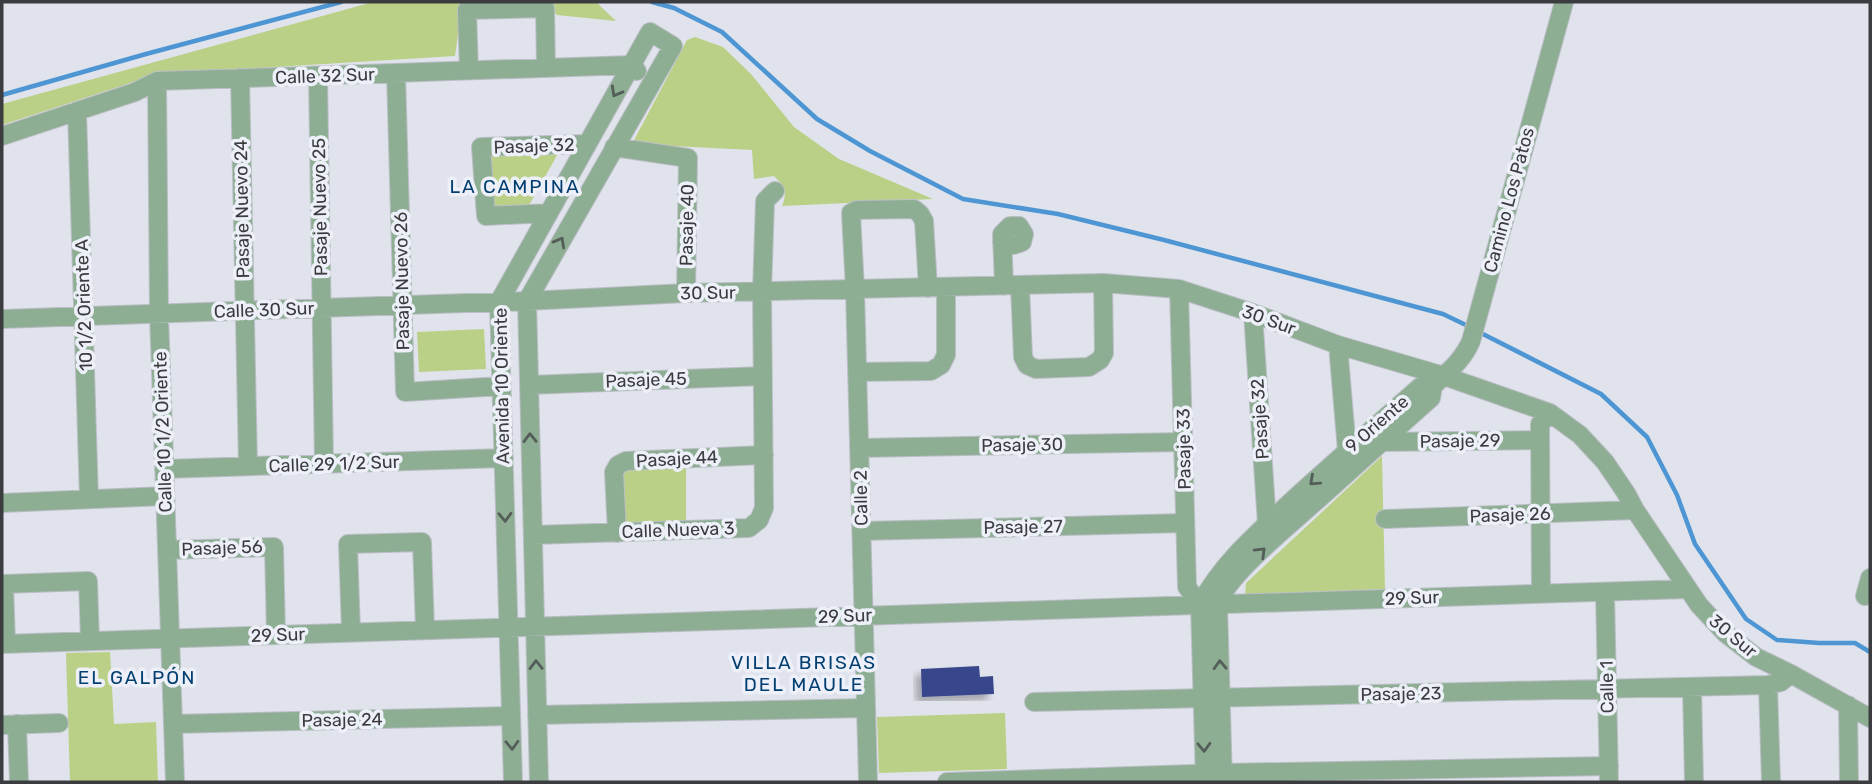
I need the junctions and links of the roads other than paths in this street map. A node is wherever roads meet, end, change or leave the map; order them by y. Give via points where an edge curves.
1 (1564, 2) edge
2 (631, 65) junction
3 (546, 68) junction
4 (469, 71) junction
5 (396, 73) junction
6 (318, 76) junction
7 (240, 78) junction
8 (157, 81) junction
9 (650, 84) junction
10 (77, 111) junction
11 (2, 136) edge
12 (587, 144) junction
13 (614, 147) junction
14 (775, 191) dead end
15 (549, 212) junction
16 (1002, 242) dead end
17 (1103, 283) junction
18 (1012, 286) junction
19 (937, 288) junction
20 (1179, 289) junction
21 (855, 290) junction
22 (762, 292) junction
23 (686, 293) junction
24 (527, 301) junction
25 (499, 302) junction
26 (403, 306) junction
27 (321, 308) junction
28 (244, 311) junction
29 (1253, 313) junction
30 (159, 314) junction
31 (84, 316) junction
32 (2, 319) edge
33 (1338, 345) junction
34 (858, 372) junction
35 (763, 376) junction
36 (1438, 381) junction
37 (529, 385) junction
38 (501, 386) junction
39 (1550, 413) junction
40 (1540, 440) junction
41 (1184, 442) junction
42 (1381, 442) junction
43 (860, 448) junction
44 (1347, 451) junction
45 (764, 455) junction
46 (503, 458) junction
47 (324, 464) junction
48 (247, 467) junction
49 (164, 469) junction
50 (165, 496) junction
51 (89, 499) junction
52 (2, 503) edge
53 (1635, 510) junction
54 (1541, 514) junction
55 (1385, 519) dead end
56 (1185, 523) junction
57 (1267, 524) junction
58 (862, 531) junction
59 (617, 533) junction
60 (533, 535) junction
61 (167, 550) junction
62 (1688, 589) junction
63 (1605, 592) junction
64 (1541, 594) junction
65 (1209, 605) junction
66 (864, 616) junction
67 (535, 626) junction
68 (509, 627) junction
69 (425, 630) junction
70 (351, 632) junction
71 (276, 635) junction
72 (170, 638) junction
73 (90, 641) junction
74 (4, 643) edge
75 (1791, 674) junction
76 (1768, 685) junction
77 (1692, 687) junction
78 (1607, 689) junction
79 (1212, 698) junction
80 (1034, 702) dead end
81 (1848, 705) junction
82 (866, 708) junction
83 (537, 715) junction
84 (511, 716) junction
85 (1870, 718) edge
86 (59, 723) dead end
87 (173, 724) junction
88 (10, 725) edge
89 (1609, 774) edge
90 (1214, 778) edge
91 (19, 782) edge
92 (175, 782) edge
93 (513, 782) edge
94 (539, 782) edge
95 (868, 782) edge
96 (947, 782) edge
97 (1694, 782) edge
98 (1770, 782) edge
99 (1849, 782) edge

1 - 36 street, Camino Los Patos via 1472,335 1466,353
2 - 3 street, Calle 32 Sur
2 - 9 street
2 - 9 street, Avenida 10 Oriente via 650,33 673,46
2 -> 12 street, Avenida 10 Oriente
3 - 4 street, Calle 32 Sur
3 - 4 street via 545,8 467,10
4 - 5 street, Calle 32 Sur
5 - 6 street, Calle 32 Sur
5 - 26 street, Pasaje Nuevo 26
6 - 7 street, Calle 32 Sur
6 - 27 street, Pasaje Nuevo 25
7 - 8 street, Calle 32 Sur
7 - 28 street, Pasaje Nuevo 24
8 - 10 street, Calle 32 Sur
8 - 30 street, Calle 10 1/2 Oriente
9 - 13 street, Avenida 10 Oriente
10 - 11 street, Calle 32 Sur
10 - 31 street, 10 1/2 Oriente A
12 - 15 street, Avenida 10 Oriente
12 - 15 street, Pasaje 32 via 481,147 486,216
13 - 23 street, Pasaje 40 via 688,158
24 -> 13 street, Avenida 10 Oriente
14 - 22 street, Calle Nueva 3 via 765,201
15 - 25 street, Avenida 10 Oriente
16 - 18 street
17 - 18 street, 30 Sur
17 - 18 street via 1104,353 1100,360 1089,367 1036,369 1027,365 1023,356
17 - 20 street, 30 Sur
18 - 19 street, 30 Sur
19 - 21 street, 30 Sur
19 - 21 street, Calle 2 via 920,214 914,209 857,210 851,213
19 - 34 street via 946,355 942,365 932,371
20 - 29 street, 30 Sur
20 - 41 street, Pasaje 33
21 - 22 street, 30 Sur
21 - 34 street, Calle 2
22 - 23 street, 30 Sur
22 - 35 street, Calle Nueva 3
23 - 24 street, 30 Sur
24 - 25 street, Calle 30 Sur
24 - 37 street, Avenida 10 Oriente
25 - 26 street, Calle 30 Sur
25 - 38 street, Avenida 10 Oriente
26 - 27 street, Calle 30 Sur
26 - 38 street, Pasaje Nuevo 26 via 405,392
27 - 28 street, Calle 30 Sur
27 - 47 street, Pasaje Nuevo 25
28 - 30 street, Calle 30 Sur
28 - 48 street, Pasaje Nuevo 24
29 - 33 street, 30 Sur
29 - 57 street, Pasaje 32
30 - 31 street, Calle 30 Sur
30 - 49 street, Calle 10 1/2 Oriente
31 - 32 street, Calle 30 Sur
31 - 51 street, 10 1/2 Oriente A
33 - 36 street, 30 Sur
33 - 44 street
34 - 43 street, Calle 2
35 - 37 street, Pasaje 45
35 - 45 street, Calle Nueva 3
36 - 39 street, 30 Sur
36 - 42 street, 9 Oriente via 1431,398
36 - 44 street, 9 Oriente via 1420,387
60 -> 37 street, Avenida 10 Oriente
38 - 46 street, Avenida 10 Oriente
39 - 40 street via 1540,424
39 - 53 street, 30 Sur via 1599,455
40 - 42 street, Pasaje 29
40 - 54 street
41 - 43 street, Pasaje 30
41 - 56 street, Pasaje 33
65 -> 42 street, 9 Oriente
43 - 58 street, Calle 2
44 -> 57 street, 9 Oriente
45 - 59 street, Calle Nueva 3 via 764,508 749,528
45 - 59 street, Pasaje 44 via 618,465 614,472
46 - 47 street, Calle 29 1/2 Sur
46 -> 68 street, Avenida 10 Oriente
47 - 48 street, Calle 29 1/2 Sur
48 - 49 street, Calle 29 1/2 Sur
49 - 50 street, Calle 10 1/2 Oriente
50 - 51 street
50 - 61 street, Calle 10 1/2 Oriente
51 - 52 street
53 - 54 street, Pasaje 26
53 - 62 street, 30 Sur
54 - 55 street, Pasaje 26
54 - 64 street
56 - 58 street, Pasaje 27
56 - 65 street, Pasaje 33 via 1187,587
57 - 65 street, 9 Oriente via 1208,589
58 - 66 street, Calle 2
59 - 60 street, Calle Nueva 3
60 - 67 street, Avenida 10 Oriente
61 - 71 street, Pasaje 56 via 274,547
61 - 72 street, Calle 10 1/2 Oriente
62 - 63 street, 29 Sur
62 - 75 street, 30 Sur via 1711,620 1740,646
63 - 64 street, 29 Sur
63 - 78 street, Calle 1
64 - 65 street, 29 Sur
65 - 66 street, 29 Sur
65 - 79 street
66 - 67 street, 29 Sur
66 - 82 street, Calle 2
67 - 68 street, 29 Sur
83 -> 67 street, Avenida 10 Oriente
68 - 69 street, 29 Sur
68 - 84 street, Avenida 10 Oriente
69 - 70 street, 29 Sur
69 - 70 street via 422,542 398,542 348,544
70 - 71 street, 29 Sur
71 - 72 street, 29 Sur
72 - 73 street, 29 Sur
72 - 87 street, Calle 10 1/2 Oriente
73 - 74 street, 29 Sur
73 - 74 street via 88,581 5,584
75 - 76 street
75 - 81 street, 30 Sur
76 - 77 street, Pasaje 23
76 - 98 street
77 - 78 street, Pasaje 23
77 - 97 street
78 - 79 street, Pasaje 23
78 - 89 street, Calle 1
79 - 80 street, Pasaje 23
79 - 90 street
81 - 85 street, 30 Sur
81 - 99 street
82 - 83 street
82 - 95 street, Calle 2
83 - 94 street, Avenida 10 Oriente
84 - 87 street, Pasaje 24
84 -> 93 street, Avenida 10 Oriente
86 - 88 street
87 - 92 street, Calle 10 1/2 Oriente
88 - 91 street
89 - 90 street
90 - 96 street

